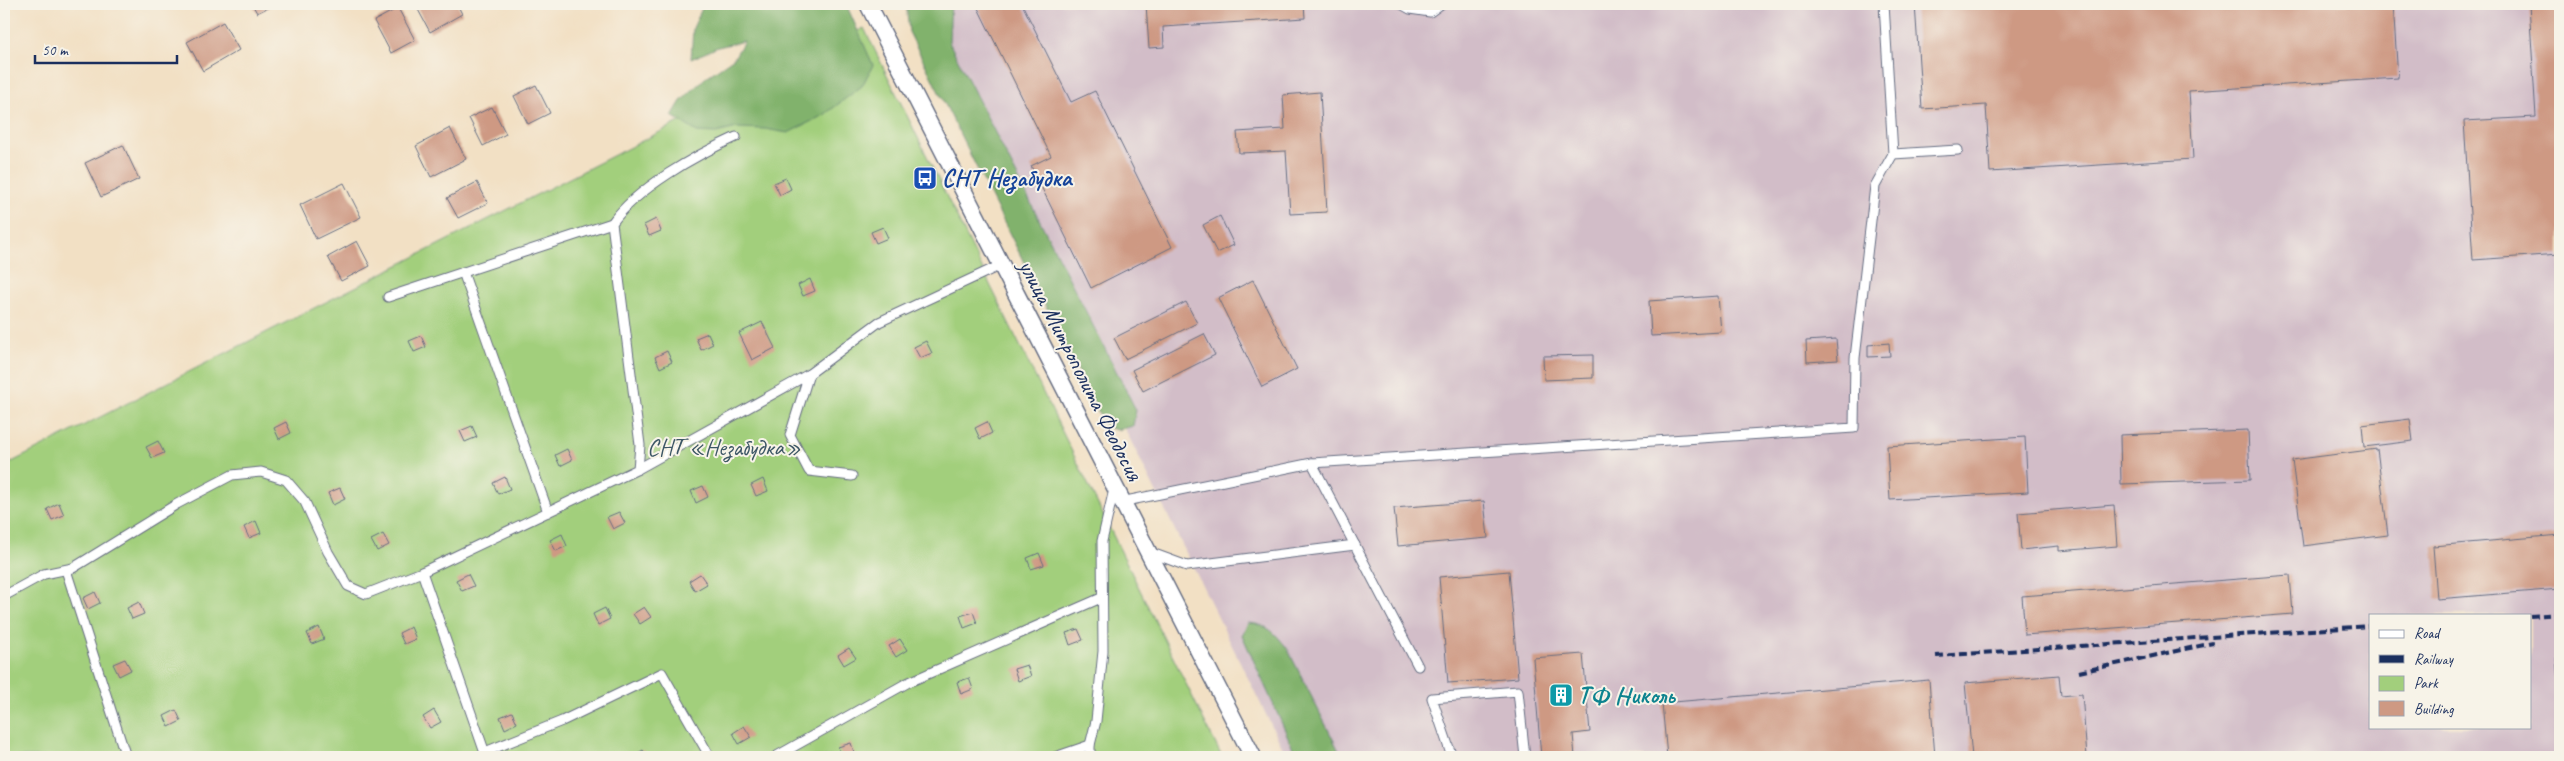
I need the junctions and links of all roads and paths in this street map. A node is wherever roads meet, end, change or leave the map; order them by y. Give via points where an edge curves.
1 (868, 4) edge
2 (1401, 4) edge
3 (1442, 4) edge
4 (1884, 4) edge
5 (736, 136) dead end
6 (1958, 150) dead end
7 (1893, 154) junction
8 (612, 224) junction
9 (1001, 265) junction
10 (463, 272) junction
11 (388, 297) dead end
12 (809, 374) junction
13 (1312, 463) junction
14 (638, 470) junction
15 (852, 476) dead end
16 (1118, 495) junction
17 (548, 512) junction
18 (1355, 545) junction
19 (1146, 551) junction
20 (66, 570) junction
21 (422, 572) junction
22 (4, 596) edge
23 (1101, 598) junction
24 (1418, 666) dead end
25 (1090, 745) junction
26 (486, 755) edge
27 (126, 757) edge
28 (710, 757) edge
29 (775, 757) edge
30 (1055, 757) edge
31 (1090, 757) edge
32 (1253, 757) edge
33 (1452, 757) edge
34 (1525, 757) edge

1 - 9 street, улица Митрополита Феодосия
2 - 3 lane via 1430,12
4 - 7 lane
5 - 8 lane via 708,149 623,207
6 - 7 lane
7 - 13 lane via 1875,186 1855,358 1854,428
8 - 10 lane
8 - 14 lane via 640,445
9 - 12 lane via 879,322
9 - 16 street, улица Митрополита Феодосия
10 - 11 lane
10 - 17 lane
12 - 14 lane
12 - 15 lane via 790,435 809,471
13 - 16 lane
13 - 18 lane
14 - 17 lane
16 - 19 street, улица Митрополита Феодосия
16 - 23 lane via 1102,540
17 - 21 lane
18 - 19 lane via 1187,566
18 - 24 lane
19 - 32 street, улица Митрополита Феодосия
20 - 21 lane via 232,475 261,472 286,480 305,502 348,586 366,594
20 - 22 lane via 44,574
20 - 27 lane
21 - 26 lane
23 - 25 lane via 1103,651 1096,721
23 - 29 lane via 907,684
25 - 30 lane
25 - 31 lane
26 - 28 lane via 662,673
33 - 34 lane via 1432,698 1518,691

